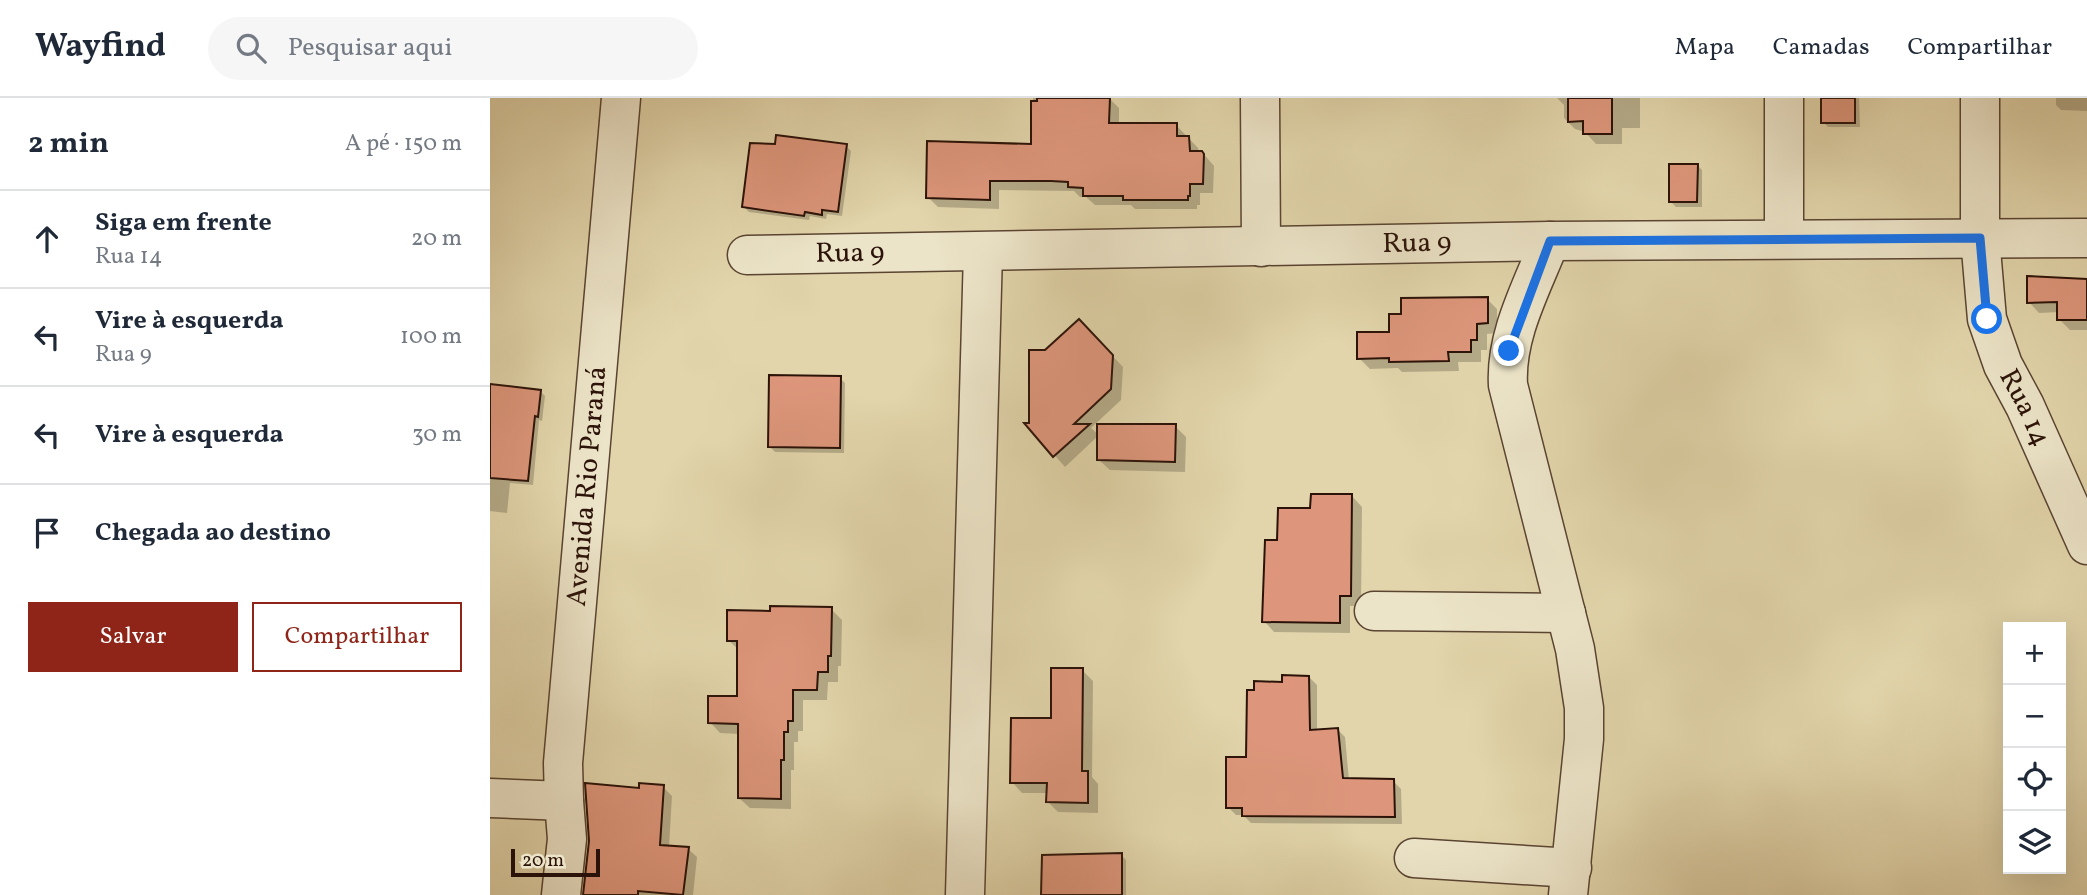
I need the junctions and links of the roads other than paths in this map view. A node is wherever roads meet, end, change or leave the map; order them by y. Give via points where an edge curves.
1 (621, 98) edge
2 (1260, 98) edge
3 (1784, 98) edge
4 (1980, 98) edge
5 (2087, 237) edge
6 (1980, 238) junction
7 (1784, 239) junction
8 (1550, 241) junction
9 (1261, 247) junction
10 (982, 253) junction
11 (747, 256) dead end
12 (2087, 544) edge
13 (1374, 611) dead end
14 (1566, 613) junction
15 (490, 798) edge
16 (564, 801) junction
17 (1414, 858) dead end
18 (1570, 881) edge
19 (561, 895) edge
20 (965, 895) edge

1 - 16 street, Avenida Rio Paraná via 563,763
2 - 9 street
3 - 7 street
4 - 6 street, Rua 14
5 - 6 street, Rua 9
6 - 7 street, Rua 9
6 - 12 street, Rua 14 via 1987,319 2003,365
7 - 8 street, Rua 9
8 - 9 street, Rua 9
8 - 14 street via 1515,329 1507,363 1508,385
9 - 10 street, Rua 9
10 - 11 street, Rua 9
10 - 20 street
13 - 14 street
14 - 18 street via 1584,708
15 - 16 street
16 - 19 street, Avenida Rio Paraná via 567,839
17 - 18 street

